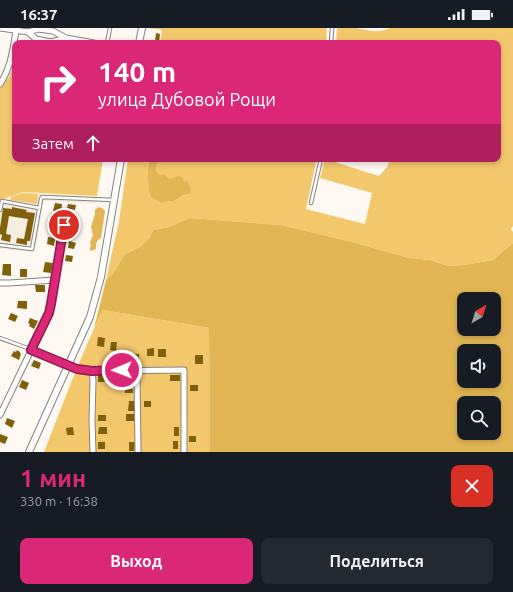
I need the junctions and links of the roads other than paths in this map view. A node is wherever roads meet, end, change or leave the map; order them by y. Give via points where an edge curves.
1 (0, 28) edge
2 (110, 28) edge
3 (142, 28) edge
4 (332, 28) edge
5 (16, 29) edge
6 (28, 32) junction
7 (66, 38) junction
8 (14, 40) edge
9 (41, 40) edge
10 (58, 40) edge
11 (77, 40) edge
12 (108, 40) edge
13 (140, 40) edge
14 (331, 40) edge
15 (12, 53) edge
16 (0, 84) edge
17 (120, 162) edge
18 (320, 162) edge
19 (114, 200) junction
20 (311, 203) dead end
21 (39, 208) junction
22 (0, 210) edge
23 (64, 225) dead end
24 (0, 245) edge
25 (55, 280) junction
26 (0, 283) edge
27 (0, 338) edge
28 (31, 350) junction
29 (69, 365) junction
30 (137, 370) junction
31 (92, 371) junction
32 (0, 415) edge
33 (29, 452) edge
34 (93, 452) edge
35 (138, 452) edge
36 (184, 452) edge

1 - 5 street
2 - 12 lane
3 - 13 street
4 - 14 lane
5 - 6 street
5 - 8 street
6 - 7 street via 38,29
6 - 9 street
7 - 10 street
7 - 11 street
15 - 16 street via 8,70
17 - 19 street
18 - 20 lane
19 - 21 lane via 44,197
19 - 29 street via 97,296
21 - 22 lane via 2,201
21 - 24 lane via 32,249
23 - 25 lane
25 - 26 street
25 - 28 street via 49,313
27 - 28 lane
28 - 29 street
28 - 32 street
29 - 31 street
29 - 33 street
30 - 31 street
30 - 35 street
30 - 36 street via 184,370
31 - 34 street

